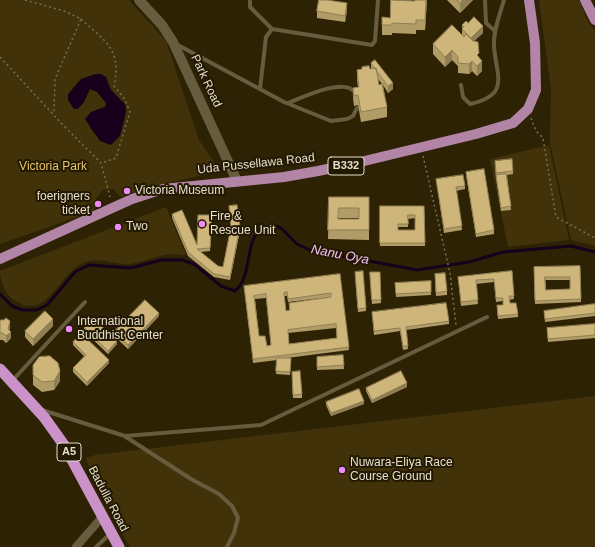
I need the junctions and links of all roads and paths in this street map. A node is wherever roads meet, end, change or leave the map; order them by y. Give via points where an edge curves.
1 (25, 0) edge
2 (139, 0) edge
3 (250, 0) edge
4 (378, 0) edge
5 (485, 0) edge
6 (504, 0) edge
7 (529, 0) edge
8 (585, 0) edge
9 (81, 19) junction
10 (595, 20) edge
11 (272, 29) junction
12 (496, 31) junction
13 (174, 42) junction
14 (0, 57) edge
15 (461, 85) dead end
16 (260, 89) junction
17 (356, 95) edge
18 (288, 104) junction
19 (357, 108) dead end
20 (528, 109) junction
21 (54, 114) junction
22 (420, 147) junction
23 (101, 162) junction
24 (237, 181) junction
25 (114, 208) junction
26 (595, 238) edge
27 (0, 258) edge
28 (85, 302) dead end
29 (487, 317) dead end
30 (457, 331) junction
31 (0, 369) edge
32 (11, 381) junction
33 (34, 407) junction
34 (125, 436) junction
35 (102, 516) junction
36 (111, 532) junction
37 (76, 547) edge
38 (96, 547) edge
39 (119, 547) edge
40 (227, 547) edge

1 - 9 path via 64,11
2 - 13 street, Park Road
3 - 11 lane via 250,7
4 - 11 lane via 375,41 372,45
5 - 12 lane via 486,23
6 - 12 lane
7 - 20 main road, Uda Pussellawa Road / B332 via 536,43 537,76 536,90
8 - 10 main road
9 - 21 path via 55,79
9 - 23 path via 111,47 116,62 114,86 124,98 130,112 116,158
11 - 16 lane via 266,37
12 - 15 lane via 494,45 499,75 497,89 487,100 470,104 463,97
13 - 16 lane
13 - 24 street, Park Road
14 - 21 path
16 - 18 lane
17 - 18 lane via 348,86 329,88
18 - 19 lane via 330,121 347,120 353,116
20 - 22 main road, Uda Pussellawa Road / B332 via 513,123 503,127
20 - 26 path via 536,131 543,138 556,217
21 - 23 path
22 - 24 main road, Uda Pussellawa Road / B332 via 318,171
22 - 30 path via 450,273
23 - 25 path
24 - 25 main road, Uda Pussellawa Road / B332 via 163,189
25 - 27 main road, Uda Pussellawa Road / B332
28 - 32 lane
29 - 30 lane
30 - 34 lane via 261,425
31 - 32 highway, Badulla Road / A5
32 - 33 highway, Badulla Road / A5
33 - 34 lane
33 - 35 highway, Badulla Road / A5 via 68,451
34 - 40 lane via 219,494 232,506 238,518
35 - 36 highway, Badulla Road / A5
35 - 37 street
36 - 38 lane
36 - 39 highway, Badulla Road / A5

